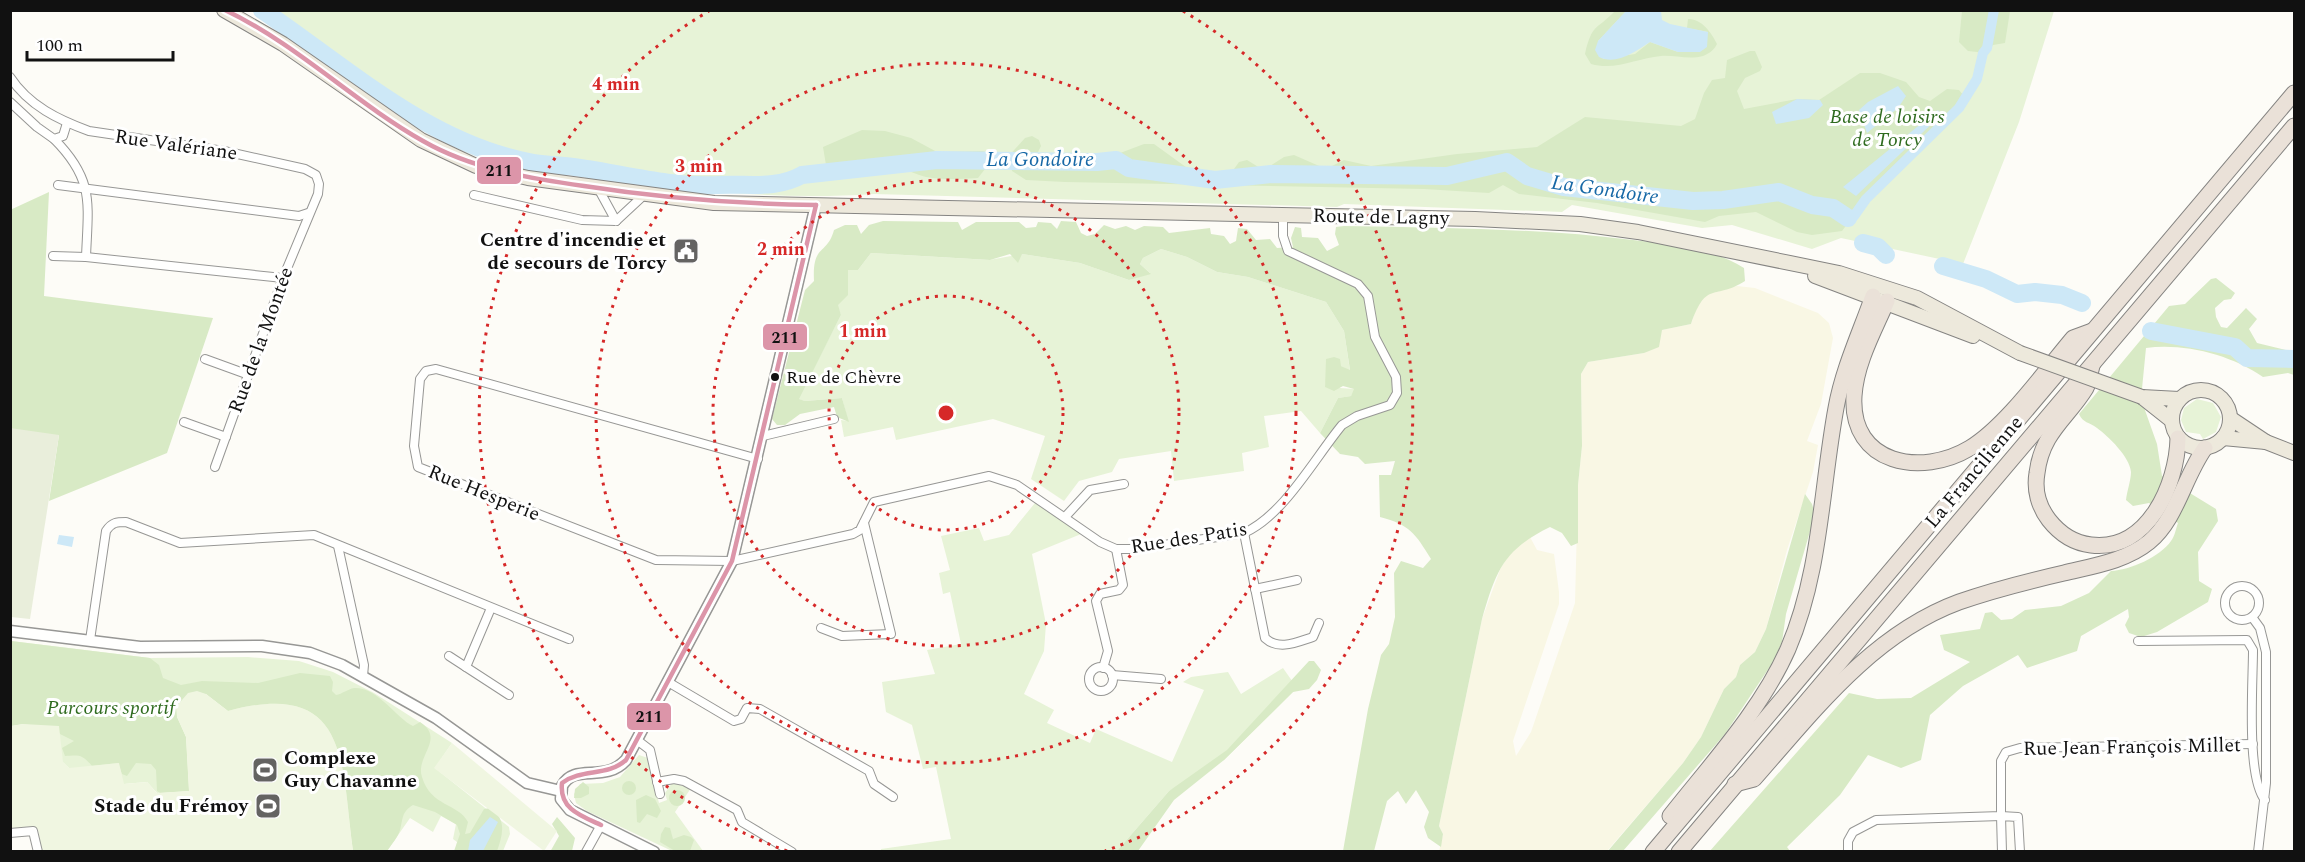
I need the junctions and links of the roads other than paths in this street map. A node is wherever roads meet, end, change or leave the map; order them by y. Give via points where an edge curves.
1 (224, 10) edge
2 (10, 78) edge
3 (2295, 93) edge
4 (10, 102) edge
5 (67, 123) junction
6 (2295, 126) edge
7 (54, 139) junction
8 (58, 185) dead end
9 (84, 188) junction
10 (598, 189) junction
11 (474, 195) dead end
12 (644, 195) junction
13 (816, 205) junction
14 (308, 213) junction
15 (1283, 215) junction
16 (616, 221) junction
17 (53, 256) dead end
18 (86, 257) junction
19 (1767, 259) junction
20 (283, 278) junction
21 (1880, 298) junction
22 (2095, 330) junction
23 (2020, 352) junction
24 (205, 359) dead end
25 (2093, 362) junction
26 (249, 375) junction
27 (2142, 397) junction
28 (2179, 399) junction
29 (834, 418) dead end
30 (2230, 418) junction
31 (2171, 420) junction
32 (184, 422) dead end
33 (763, 436) junction
34 (226, 438) junction
35 (2178, 438) junction
36 (2223, 438) junction
37 (2266, 442) junction
38 (2205, 448) junction
39 (2295, 453) edge
40 (758, 459) junction
41 (215, 467) dead end
42 (1124, 484) dead end
43 (1065, 517) junction
44 (864, 523) junction
45 (1244, 533) junction
46 (338, 546) junction
47 (1116, 549) junction
48 (732, 561) junction
49 (1297, 580) dead end
50 (1255, 590) junction
51 (491, 608) junction
52 (2252, 617) junction
53 (1319, 623) dead end
54 (821, 628) dead end
55 (10, 631) edge
56 (569, 639) dead end
57 (90, 640) junction
58 (2138, 641) dead end
59 (449, 656) dead end
60 (466, 667) junction
61 (1103, 668) junction
62 (1112, 675) junction
63 (363, 676) junction
64 (1161, 680) dead end
65 (668, 682) junction
66 (510, 695) dead end
67 (637, 740) junction
68 (2253, 744) junction
69 (657, 782) junction
70 (1735, 784) junction
71 (561, 791) junction
72 (660, 794) dead end
73 (893, 797) dead end
74 (2265, 800) junction
75 (2001, 816) junction
76 (601, 825) junction
77 (10, 833) edge
78 (1657, 846) edge
79 (38, 852) edge
80 (586, 852) edge
81 (654, 852) edge
82 (792, 852) edge
83 (1679, 852) edge
84 (1848, 852) edge
85 (2002, 852) edge
86 (2020, 852) edge
87 (2258, 852) edge

1 - 10 main road via 284,44 422,140 453,157 500,172
2 - 5 street, Rue Valériane via 34,103
3 - 22 highway, La Francilienne
4 - 7 street
5 - 7 street via 63,136
5 - 14 street, Rue Valériane via 105,135 193,146 305,169 315,175 319,184
6 - 25 highway, La Francilienne
7 - 9 street via 78,168
8 - 9 street
9 - 14 street via 299,216
9 - 18 street via 90,203
10 - 12 main road
10 - 16 street
11 - 16 street via 582,220
12 - 13 main road, Route de Lagny via 714,203
12 - 16 street
13 - 15 main road, Route de Lagny
13 - 33 street
14 - 20 street, Rue de la Montée
15 - 19 main road, Route de Lagny via 1580,224 1679,238
15 - 45 street, Rue des Patis via 1288,251 1365,291 1375,337 1396,377 1397,393 1389,405 1348,420 1271,514
17 - 18 street
18 - 20 street
19 - 21 main road
19 - 23 main road via 1839,273 1899,292
20 - 26 street, Rue de la Montée
21 - 22 highway via 1859,371 1854,398 1856,414 1864,435 1874,447 1890,458 1913,464 1941,461 1972,447 1996,426 2073,338
21 - 23 main road
21 - 78 highway via 1847,364 1836,406 1812,570 1797,627 1765,692 1670,816
22 - 78 highway, La Francilienne
23 - 27 main road, bridge
24 - 26 street
25 - 35 highway via 2087,387 2056,426 2039,462 2038,499 2055,528 2076,541 2097,546 2116,543 2134,534 2145,525 2164,495
25 - 70 highway, La Francilienne
26 - 34 street, Rue de la Montée
27 - 28 main road
27 - 31 main road
28 - 30 main road via 2191,391 2209,391 2224,401
28 - 31 main road
29 - 33 street
30 - 36 main road
30 - 37 main road
31 - 35 main road
32 - 34 street
33 - 40 street
34 - 41 street, Rue de la Montée
35 - 38 main road via 2190,447
36 - 37 main road
36 - 38 main road
37 - 39 main road
38 - 70 highway via 2166,522 2150,541 2115,559 1956,603 1902,631 1835,686 1754,779
40 - 48 street
40 - 48 street, Rue Hesperie via 436,369 426,371 420,379 414,446 418,467 646,558 673,562
42 - 43 street via 1090,490
43 - 44 street, Rue des Patis via 1017,485 990,476 881,499 871,505
43 - 47 street, Rue des Patis
44 - 48 street, Rue des Patis via 853,534
44 - 54 street via 891,634 842,636
45 - 47 street, Rue des Patis
45 - 50 street
46 - 51 street
46 - 57 street via 309,534 180,543 117,522 106,531
46 - 63 street via 364,665
47 - 61 street via 1123,585 1119,590 1100,594 1096,601 1107,651
48 - 65 street
49 - 50 street
50 - 53 street via 1265,638 1272,644 1282,646 1313,637
51 - 56 street
51 - 60 street
52 - 52 street via 2258,608 2256,592 2242,585 2232,589 2225,598 2230,615 2241,620
52 - 74 street via 2260,628 2266,652
55 - 57 street
57 - 63 street via 153,647 274,646 322,657
58 - 68 street via 2247,640 2253,650
59 - 60 street
60 - 66 street
61 - 62 street
61 - 62 street via 1090,675 1093,688 1108,689
62 - 64 street
63 - 71 street via 453,728 527,783
65 - 67 street
65 - 73 street via 734,721 741,719 747,708 760,709 869,771 874,784
67 - 69 street via 650,750
67 - 71 street via 618,768 607,773 574,774 562,783
68 - 74 street via 2256,783
68 - 75 street, Rue Jean François Millet via 2020,748 2006,752 2001,761
69 - 72 street
69 - 82 street via 684,781 737,810 742,822
70 - 83 highway, La Francilienne
71 - 76 street via 566,807
74 - 87 street
75 - 84 street via 1876,820 1853,832
75 - 85 street
75 - 86 street via 2018,817
76 - 80 street
76 - 81 street
77 - 79 street via 33,831

